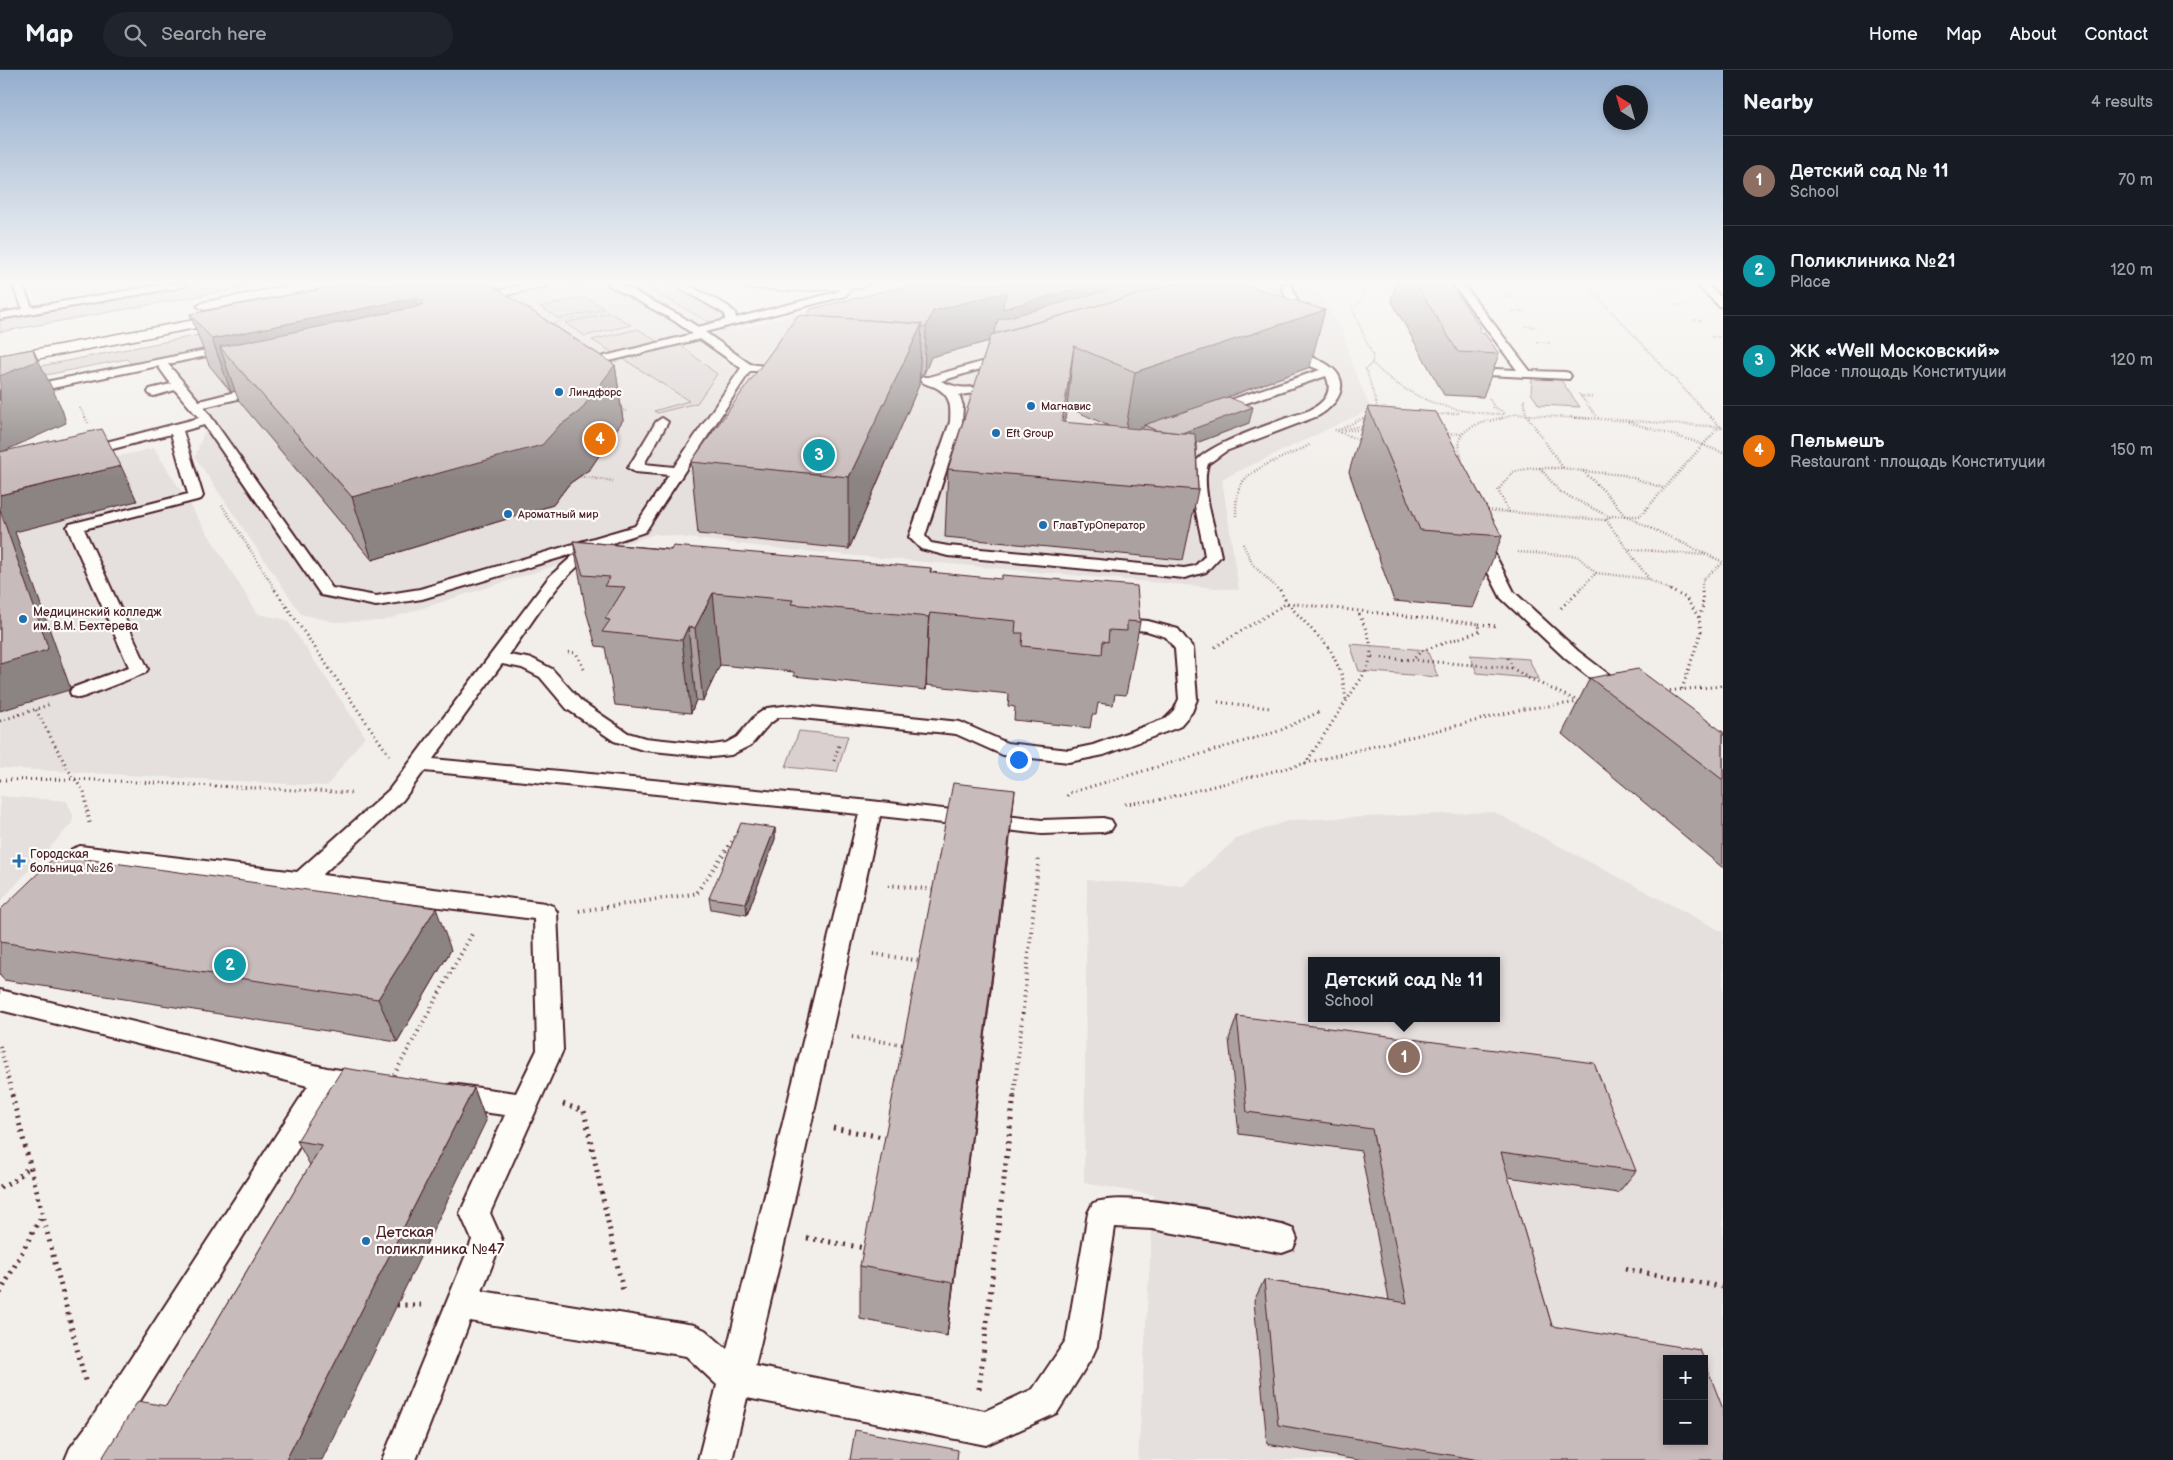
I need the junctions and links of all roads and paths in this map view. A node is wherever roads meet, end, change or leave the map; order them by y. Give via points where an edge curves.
1 (63, 349) edge
2 (229, 349) edge
3 (641, 349) edge
4 (722, 349) edge
5 (1370, 349) edge
6 (1507, 349) edge
7 (1647, 349) edge
8 (1277, 350) edge
9 (1020, 354) edge
10 (0, 361) edge
11 (593, 362) edge
12 (161, 363) junction
13 (1372, 363) junction
14 (747, 367) junction
15 (770, 369) edge
16 (1329, 372) junction
17 (1472, 372) edge
18 (1526, 374) junction
19 (1565, 376) joint
20 (914, 378) edge
21 (929, 381) junction
22 (1016, 381) edge
23 (178, 386) junction
24 (273, 387) edge
25 (950, 391) junction
26 (154, 392) dead end
27 (0, 395) edge
28 (1580, 396) junction
29 (1594, 397) dead end
30 (613, 403) dead end
31 (196, 405) junction
32 (627, 412) dead end
33 (1464, 413) junction
34 (1506, 414) dead end
35 (1526, 414) junction
36 (1200, 415) edge
37 (1429, 416) edge
38 (1598, 418) junction
39 (205, 420) junction
40 (1620, 420) junction
41 (662, 422) dead end
42 (1366, 426) dead end
43 (1722, 428) edge
44 (176, 429) junction
45 (1339, 430) junction
46 (1367, 431) dead end
47 (1443, 433) edge
48 (1462, 434) junction
49 (1316, 441) dead end
50 (1366, 443) dead end
51 (1702, 444) junction
52 (1723, 453) edge
53 (75, 458) edge
54 (1464, 467) edge
55 (1540, 468) junction
56 (1563, 468) junction
57 (678, 471) junction
58 (1583, 471) junction
59 (570, 476) edge
60 (1663, 488) junction
61 (666, 489) junction
62 (196, 496) junction
63 (1465, 508) joint
64 (1510, 513) junction
65 (1625, 516) junction
66 (1610, 517) junction
67 (1606, 520) junction
68 (1236, 523) dead end
69 (613, 537) junction
70 (1241, 540) dead end
71 (1627, 549) junction
72 (584, 553) junction
73 (610, 556) edge
74 (1710, 556) junction
75 (1723, 562) edge
76 (1596, 573) dead end
77 (1649, 579) junction
78 (1287, 604) junction
79 (1358, 611) junction
80 (1699, 618) junction
81 (1098, 621) edge
82 (1209, 650) dead end
83 (1372, 657) junction
84 (497, 658) junction
85 (1508, 658) dead end
86 (1413, 660) junction
87 (1512, 668) junction
88 (1723, 686) edge
89 (1682, 689) junction
90 (80, 692) joint
91 (1188, 699) junction
92 (1629, 699) junction
93 (1346, 700) junction
94 (1580, 702) junction
95 (1270, 708) dead end
96 (36, 710) junction
97 (1319, 712) dead end
98 (0, 721) edge
99 (1305, 764) junction
100 (76, 779) junction
101 (0, 780) edge
102 (407, 780) junction
103 (870, 808) junction
104 (1103, 825) joint
105 (1042, 827) junction
106 (738, 834) edge
107 (80, 854) junction
108 (302, 881) junction
109 (854, 881) junction
110 (940, 890) edge
111 (43, 896) edge
112 (488, 905) junction
113 (575, 912) dead end
114 (838, 950) junction
115 (926, 961) edge
116 (0, 1000) edge
117 (819, 1032) junction
118 (0, 1046) edge
119 (911, 1046) edge
120 (327, 1079) junction
121 (387, 1087) joint
122 (426, 1093) edge
123 (526, 1099) junction
124 (798, 1122) junction
125 (894, 1139) edge
126 (30, 1166) junction
127 (0, 1188) edge
128 (42, 1214) junction
129 (772, 1232) junction
130 (1282, 1239) dead end
131 (873, 1250) edge
132 (1625, 1269) dead end
133 (1723, 1287) edge
134 (0, 1292) edge
135 (463, 1304) junction
136 (632, 1332) junction
137 (735, 1379) junction
138 (974, 1424) junction
139 (100, 1436) junction
140 (82, 1460) edge
141 (399, 1460) edge
142 (715, 1460) edge

1 - 10 main road
2 - 12 lane
3 - 11 lane
4 - 14 lane
5 - 13 path
6 - 18 lane
7 - 43 path
8 - 16 lane
9 - 21 lane
12 - 23 lane
12 - 27 lane
13 - 33 path via 1396,385
13 - 45 path via 1366,368 1366,377 1376,397 1377,407 1356,423
14 - 15 lane
14 - 57 lane
16 - 25 lane via 1336,386 1326,407 1221,448 1200,466 1195,481 1213,556 1199,572 1184,573 948,551 926,546 917,537 956,422 957,402
16 - 36 lane
17 - 18 lane
18 - 19 lane
18 - 35 path
19 - 28 path
20 - 21 lane
21 - 25 lane
22 - 25 lane via 988,389
23 - 26 lane
23 - 31 lane
24 - 31 lane
28 - 29 path
28 - 38 path
30 - 32 path
31 - 39 lane
33 - 34 path
33 - 37 path
35 - 38 path
35 - 48 path via 1488,421
35 - 56 path
38 - 40 path
39 - 44 lane
39 - 69 lane via 327,592 376,601 422,594
40 - 43 path
40 - 51 path
41 - 57 lane via 635,468
42 - 45 path
43 - 51 path
44 - 53 lane via 92,450
44 - 62 lane
45 - 46 path
45 - 50 path via 1332,429
47 - 48 path
48 - 54 path via 1459,449
49 - 68 path via 1300,453 1249,473 1238,488
51 - 52 path
51 - 60 path
55 - 56 path
55 - 64 path via 1513,472 1498,490
55 - 66 path via 1560,492
56 - 58 path
57 - 61 lane
58 - 60 path via 1614,472 1644,479
58 - 65 path
59 - 61 path
60 - 65 path via 1640,516
61 - 69 lane via 640,529
62 - 90 lane via 75,527 139,669
62 - 102 path via 220,502 292,616
63 - 64 path
63 - 92 lane via 1506,595 1572,655
64 - 67 path
65 - 66 path
65 - 74 path
66 - 67 path
67 - 71 path
69 - 72 lane
70 - 78 path via 1253,565 1280,590
71 - 74 path
71 - 77 path
72 - 73 lane
72 - 84 lane via 555,580
74 - 75 path
75 - 80 path via 1702,580 1703,606
76 - 77 path
77 - 80 path via 1686,598
78 - 79 path
78 - 82 path
78 - 93 path via 1330,649 1342,675
79 - 83 path
79 - 86 path via 1480,624 1480,631 1421,650
80 - 89 path via 1701,632
81 - 91 lane via 1148,626 1172,633 1184,648
83 - 86 path
83 - 93 path
84 - 91 lane via 527,664 546,673 574,705 621,737 643,744 712,751 731,749 744,741 762,720 774,712 792,711 960,728 1003,749 1068,756 1096,751 1172,723 1183,712
84 - 102 lane
85 - 87 path
86 - 87 path
87 - 94 path
88 - 89 path
89 - 92 path
90 - 96 path
91 - 95 path
92 - 94 path
93 - 99 path
94 - 99 path via 1523,709
96 - 98 path
96 - 100 path
97 - 105 path via 1279,731 1069,793
99 - 104 path via 1158,800 1106,806
100 - 101 path
100 - 102 path
100 - 107 path via 84,792 90,824
102 - 103 lane
102 - 108 lane
103 - 105 lane
103 - 109 lane
104 - 105 lane
105 - 138 path via 1006,1174
106 - 113 path via 698,893
107 - 108 lane
107 - 111 lane
108 - 112 lane
109 - 110 path
109 - 114 lane
112 - 121 path
112 - 123 lane via 545,912 550,1050
114 - 115 path
114 - 117 lane
116 - 120 lane
117 - 119 path
117 - 124 lane
118 - 126 path
120 - 121 lane
120 - 139 lane
122 - 123 lane
123 - 135 lane via 475,1213 487,1240
123 - 136 path via 584,1111
124 - 125 path
124 - 129 lane
126 - 127 path
126 - 128 path
128 - 134 path
128 - 139 path
129 - 131 path
129 - 137 lane
130 - 138 lane via 1152,1214 1103,1213 1081,1346 1045,1401 986,1428
132 - 133 path
135 - 136 lane
135 - 141 lane
136 - 137 lane via 694,1341
137 - 138 lane
137 - 142 lane
139 - 140 lane

